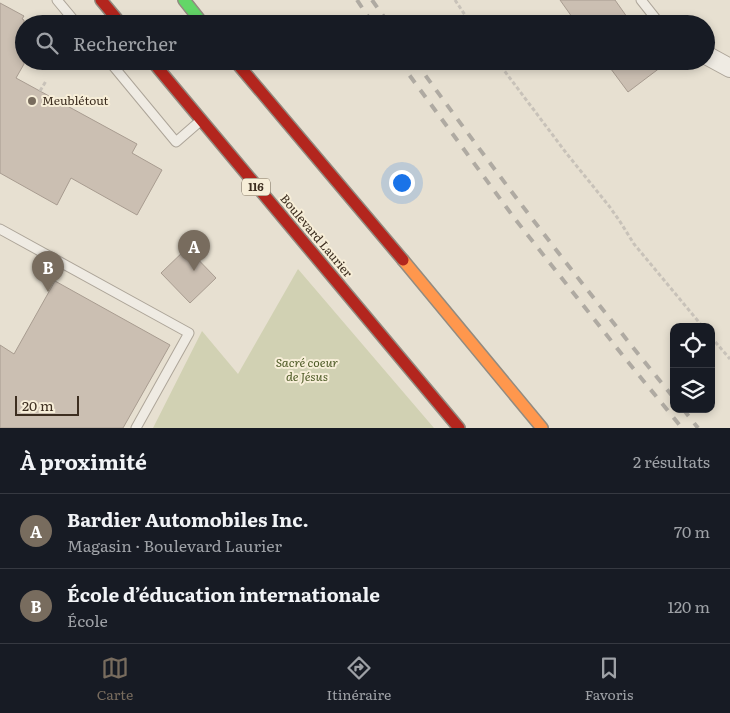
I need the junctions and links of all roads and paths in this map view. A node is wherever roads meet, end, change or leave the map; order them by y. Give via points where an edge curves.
1 (57, 0) edge
2 (101, 0) edge
3 (184, 0) edge
4 (454, 0) edge
5 (641, 0) edge
6 (70, 15) edge
7 (108, 15) edge
8 (196, 15) edge
9 (465, 15) edge
10 (653, 15) edge
11 (715, 60) edge
12 (730, 68) edge
13 (116, 70) edge
14 (159, 70) edge
15 (243, 70) edge
16 (504, 70) edge
17 (46, 81) dead end
18 (40, 91) dead end
19 (201, 120) junction
20 (0, 228) edge
21 (700, 323) edge
22 (715, 342) edge
23 (730, 359) edge
24 (136, 428) edge
25 (459, 428) edge
26 (542, 428) edge

1 - 6 lane
2 - 7 main road
3 - 8 main road
4 - 9 path
5 - 10 lane
11 - 12 street
13 - 19 lane via 176,142
14 - 19 main road, Boulevard Laurier / 116
15 - 26 main road
16 - 21 path via 609,206 634,244
17 - 18 path
19 - 25 main road, Boulevard Laurier / 116
20 - 24 lane via 189,333
22 - 23 path

